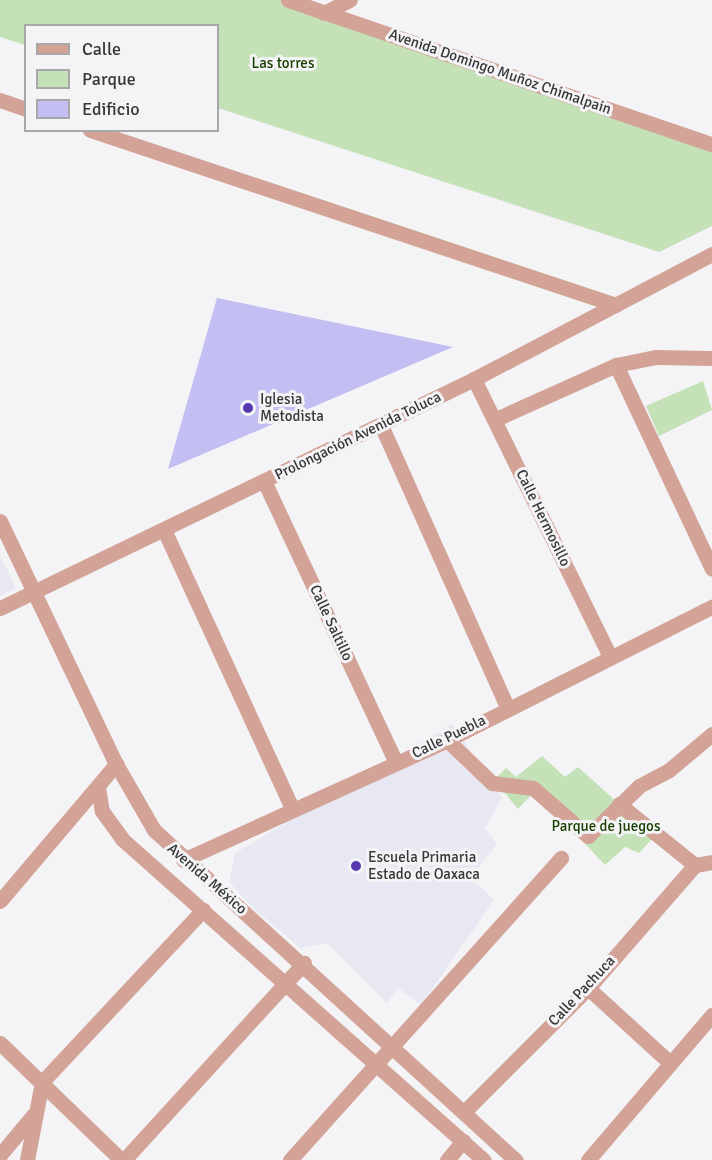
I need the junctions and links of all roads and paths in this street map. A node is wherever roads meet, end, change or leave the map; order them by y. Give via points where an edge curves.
1 (288, 0) edge
2 (350, 0) edge
3 (324, 13) junction
4 (0, 100) edge
5 (24, 108) edge
6 (96, 132) edge
7 (712, 144) edge
8 (712, 254) edge
9 (616, 305) junction
10 (712, 358) edge
11 (616, 365) junction
12 (474, 379) junction
13 (496, 419) junction
14 (381, 424) junction
15 (265, 483) junction
16 (0, 521) edge
17 (165, 532) junction
18 (712, 569) edge
19 (30, 592) junction
20 (0, 608) edge
21 (711, 609) edge
22 (610, 657) junction
23 (507, 707) junction
24 (712, 734) edge
25 (447, 740) junction
26 (396, 763) junction
27 (116, 764) junction
28 (98, 787) junction
29 (619, 804) junction
30 (293, 810) junction
31 (561, 858) dead end
32 (183, 860) junction
33 (712, 862) edge
34 (695, 865) junction
35 (0, 901) edge
36 (203, 910) junction
37 (304, 963) junction
38 (286, 981) junction
39 (588, 988) junction
40 (712, 1015) edge
41 (0, 1043) edge
42 (390, 1044) junction
43 (375, 1063) junction
44 (670, 1063) junction
45 (42, 1082) junction
46 (464, 1112) junction
47 (34, 1114) junction
48 (464, 1141) junction
49 (0, 1155) edge
50 (27, 1160) edge
51 (123, 1160) edge
52 (290, 1160) edge
53 (447, 1160) edge
54 (484, 1160) edge
55 (516, 1160) edge
56 (588, 1160) edge

1 - 3 street, Avenida Domingo Muñoz Chimalpain
2 - 3 street
3 - 7 street, Avenida Domingo Muñoz Chimalpain
4 - 5 street
6 - 9 street
8 - 9 street, Prolongación Avenida Toluca
9 - 12 street, Prolongación Avenida Toluca
10 - 11 street via 656,357
11 - 13 street
11 - 18 street
12 - 13 street, Calle Hermosillo
12 - 14 street, Prolongación Avenida Toluca
13 - 22 street, Calle Hermosillo
14 - 15 street, Prolongación Avenida Toluca
14 - 23 street
15 - 17 street, Prolongación Avenida Toluca
15 - 26 street, Calle Saltillo
16 - 19 street, Avenida México
17 - 19 street, Prolongación Avenida Toluca
17 - 30 street
19 - 20 street, Prolongación Avenida Toluca
19 - 27 street, Avenida México
21 - 22 street, Calle Puebla
22 - 23 street, Calle Puebla
23 - 25 street, Calle Puebla
24 - 29 street
25 - 26 street, Calle Puebla
25 - 29 street via 492,783 532,788 585,835 592,834
26 - 30 street, Calle Puebla
27 - 28 street
27 - 32 street, Avenida México via 154,830
28 - 35 street
28 - 36 street, Avenida México via 102,811 117,832
29 - 34 street
30 - 32 street, Calle Puebla
31 - 42 street
32 - 37 street, Avenida México
33 - 34 street
34 - 39 street, Calle Pachuca
36 - 38 street, Avenida México
36 - 45 street
37 - 38 street
37 - 42 street, Avenida México
38 - 43 street, Avenida México
38 - 51 street
39 - 44 street
39 - 46 street, Calle Pachuca
40 - 44 street
41 - 45 street
42 - 43 street
42 - 46 street, Avenida México
43 - 48 street, Avenida México
43 - 52 street
44 - 56 street
45 - 47 street
45 - 51 street
46 - 55 street, Avenida México
47 - 49 street
47 - 50 street
48 - 53 street
48 - 54 street, Avenida México

